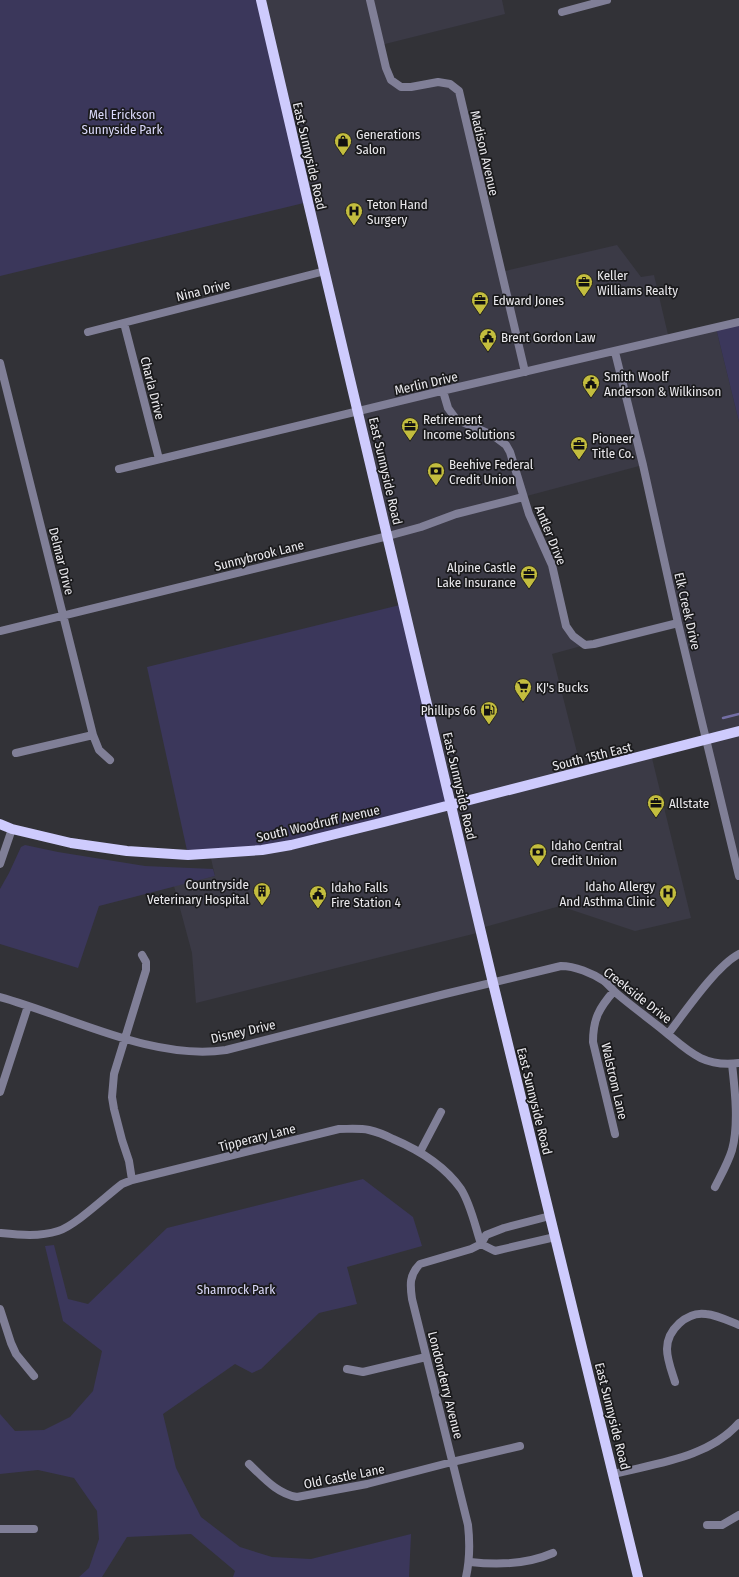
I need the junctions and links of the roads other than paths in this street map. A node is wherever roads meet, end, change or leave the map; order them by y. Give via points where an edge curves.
1 (261, 0) edge
2 (370, 0) edge
3 (607, 0) edge
4 (562, 12) dead end
5 (325, 271) junction
6 (739, 322) edge
7 (124, 323) junction
8 (88, 332) dead end
9 (616, 352) junction
10 (0, 363) edge
11 (525, 372) junction
12 (443, 391) junction
13 (358, 412) junction
14 (159, 459) junction
15 (119, 469) dead end
16 (523, 497) junction
17 (388, 536) junction
18 (64, 615) junction
19 (678, 623) junction
20 (0, 631) edge
21 (739, 731) edge
22 (93, 735) junction
23 (706, 739) junction
24 (16, 753) dead end
25 (110, 760) dead end
26 (451, 805) junction
27 (0, 824) edge
28 (12, 829) junction
29 (0, 864) edge
30 (739, 876) edge
31 (739, 954) edge
32 (142, 955) dead end
33 (494, 983) junction
34 (614, 991) junction
35 (0, 996) edge
36 (28, 1006) junction
37 (668, 1034) junction
38 (126, 1038) junction
39 (735, 1063) edge
40 (0, 1092) edge
41 (441, 1112) dead end
42 (615, 1134) dead end
43 (420, 1152) junction
44 (132, 1180) junction
45 (715, 1187) dead end
46 (550, 1216) junction
47 (0, 1233) edge
48 (554, 1237) junction
49 (481, 1244) junction
50 (0, 1310) edge
51 (739, 1325) edge
52 (426, 1357) junction
53 (347, 1369) dead end
54 (34, 1376) dead end
55 (676, 1382) dead end
56 (738, 1424) edge
57 (520, 1446) dead end
58 (452, 1462) junction
59 (249, 1464) dead end
60 (614, 1474) junction
61 (739, 1515) edge
62 (707, 1525) dead end
63 (0, 1529) edge
64 (34, 1529) dead end
65 (553, 1553) dead end
66 (470, 1562) junction
67 (466, 1577) edge
68 (638, 1577) edge

1 - 5 main road, East Sunnyside Road
2 - 11 street, Madison Avenue via 386,68 392,80 401,87 438,82 450,84 459,91
3 - 4 street
5 - 7 street, Nina Drive
5 - 13 main road, East Sunnyside Road
6 - 9 street, Merlin Drive
7 - 8 street, Nina Drive
7 - 14 street, Charla Drive
9 - 11 street, Merlin Drive
9 - 19 street, Elk Creek Drive
10 - 18 street, Delmar Drive
11 - 12 street, Merlin Drive
12 - 13 street, Merlin Drive
12 - 16 street, Antler Drive via 448,408 456,420 494,436 506,446
13 - 14 street, Merlin Drive
13 - 17 main road, East Sunnyside Road
14 - 15 street, Merlin Drive
16 - 17 street, Sunnybrook Lane via 456,514
16 - 19 street, Antler Drive via 528,514 552,565 566,626 585,645
17 - 18 street, Sunnybrook Lane
17 - 26 main road, East Sunnyside Road
18 - 20 street, Sunnybrook Lane
18 - 22 street, Delmar Drive
19 - 23 street, Elk Creek Drive
21 - 23 main road, South 15th East
22 - 24 street
22 - 25 street, Delmar Drive via 99,750
23 - 26 main road, South 15th East
23 - 30 street, Elk Creek Drive
26 - 28 main road, South Woodruff Avenue via 284,846 188,855 128,852
26 - 33 main road, East Sunnyside Road
27 - 28 main road, South Woodruff Avenue
28 - 29 street
31 - 37 street via 718,971
32 - 38 street via 146,962 146,970
33 - 34 street, Creekside Drive via 570,966 605,981
33 - 38 street, Disney Drive via 219,1051 170,1050
33 - 46 main road, East Sunnyside Road
34 - 37 street, Creekside Drive
34 - 42 street, Walstrom Lane via 603,1003 597,1015 593,1042
35 - 36 street, Disney Drive
36 - 38 street, Disney Drive
36 - 40 street
37 - 39 street, Creekside Drive via 688,1052 713,1063
38 - 44 street via 114,1074 112,1098
39 - 45 street via 735,1137 726,1165
41 - 43 street
43 - 44 street, Tipperary Lane via 369,1130 339,1129
43 - 49 street, Tipperary Lane via 436,1162 462,1191
44 - 47 street, Tipperary Lane via 122,1184 70,1226 59,1231 30,1236
46 - 48 main road, East Sunnyside Road
46 - 49 street, Londonderry Avenue via 486,1235
48 - 49 street via 495,1251
48 - 60 main road, East Sunnyside Road
49 - 52 street, Londonderry Avenue via 420,1264 413,1273 410,1287
50 - 54 street via 16,1354
51 - 55 street via 706,1314 695,1315 678,1323 667,1347 667,1356
52 - 53 street via 363,1372
52 - 58 street, Londonderry Avenue
56 - 60 street via 706,1449
57 - 58 street, Old Castle Lane
58 - 59 street, Old Castle Lane via 367,1484 297,1497 277,1489
58 - 66 street, Londonderry Avenue via 468,1525
60 - 68 main road, East Sunnyside Road
61 - 62 street via 722,1525
63 - 64 street
65 - 66 street via 518,1562
66 - 67 street, Londonderry Avenue

